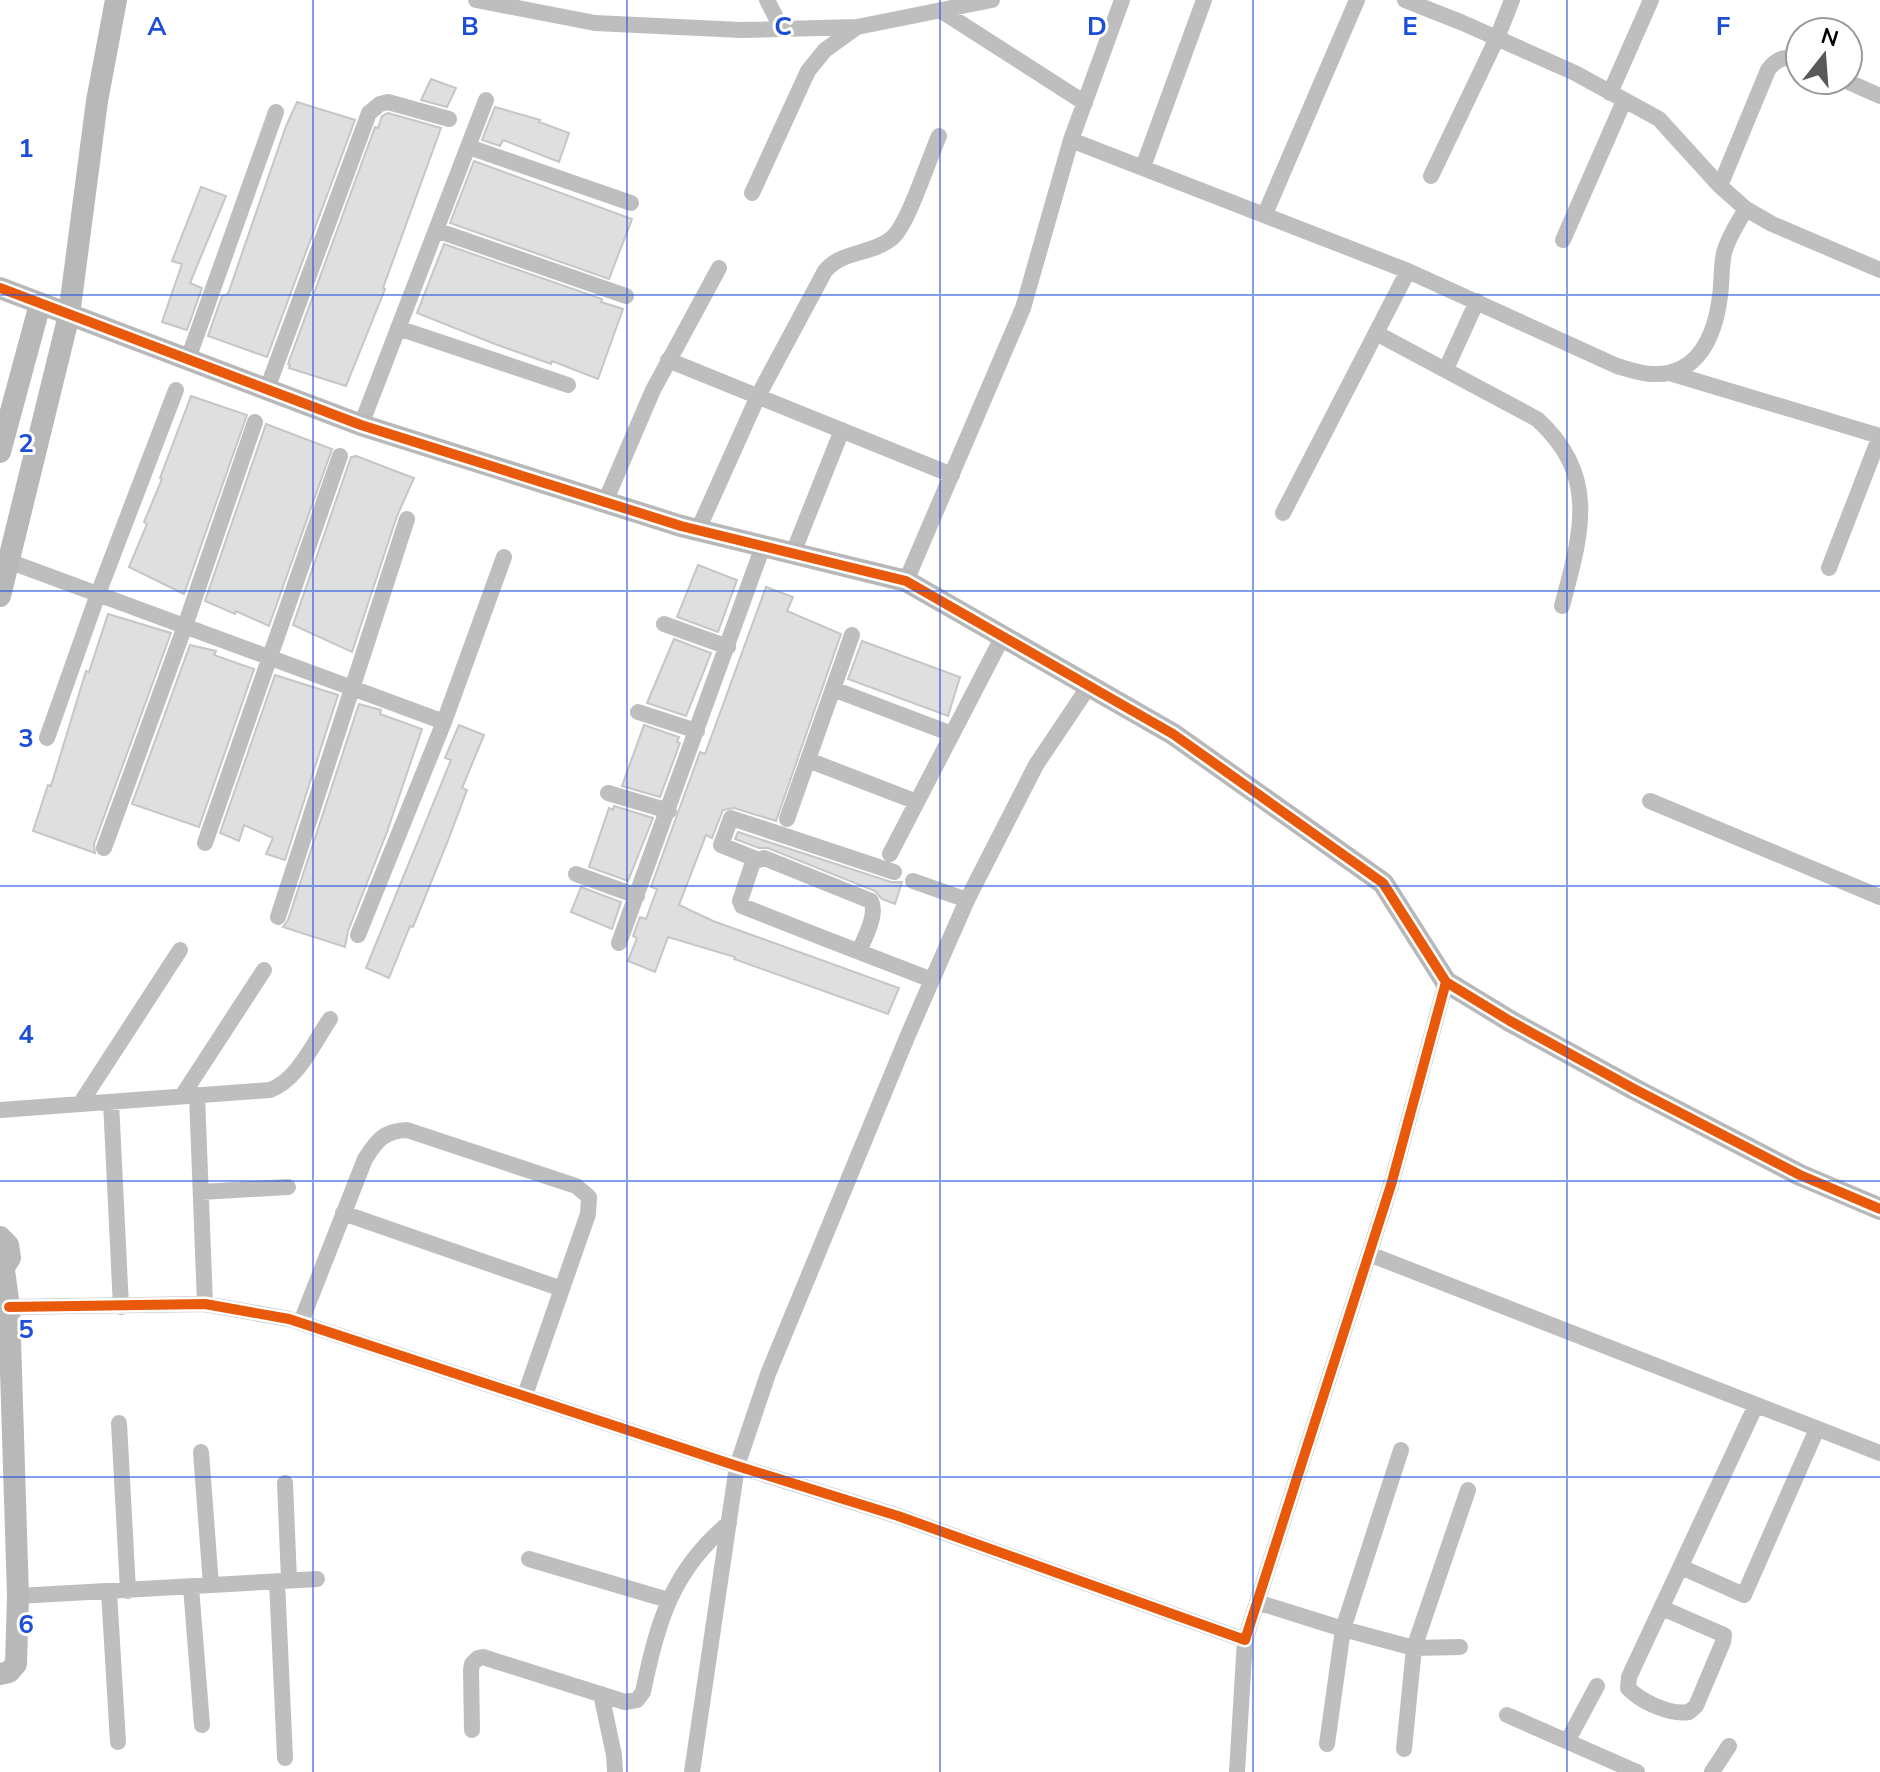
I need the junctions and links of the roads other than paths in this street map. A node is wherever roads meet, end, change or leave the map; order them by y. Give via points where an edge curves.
1 (116, 0) edge
2 (476, 0) edge
3 (767, 0) edge
4 (992, 0) edge
5 (1122, 0) edge
6 (1204, 0) edge
7 (1357, 0) edge
8 (1405, 0) edge
9 (1512, 0) edge
10 (1651, 0) edge
11 (940, 10) junction
12 (857, 27) junction
13 (782, 29) junction
14 (1497, 38) junction
15 (1784, 57) edge
16 (1617, 97) junction
17 (486, 100) dead end
18 (1085, 103) junction
19 (276, 112) dead end
20 (449, 119) dead end
21 (939, 136) dead end
22 (1071, 140) junction
23 (469, 147) junction
24 (1143, 167) junction
25 (1431, 176) dead end
26 (1720, 186) junction
27 (752, 193) dead end
28 (631, 203) dead end
29 (1746, 209) junction
30 (1265, 214) junction
31 (436, 230) junction
32 (1563, 240) dead end
33 (719, 268) dead end
34 (1880, 270) edge
35 (1408, 271) junction
36 (0, 288) edge
37 (626, 296) dead end
38 (1477, 301) junction
39 (40, 304) junction
40 (69, 315) junction
41 (398, 328) junction
42 (1376, 333) junction
43 (188, 359) junction
44 (668, 360) junction
45 (1446, 369) junction
46 (1673, 374) junction
47 (568, 385) dead end
48 (267, 389) junction
49 (176, 390) dead end
50 (758, 396) junction
51 (255, 422) dead end
52 (361, 425) junction
53 (842, 430) junction
54 (0, 452) edge
55 (340, 456) dead end
56 (952, 475) junction
57 (605, 502) junction
58 (1283, 513) dead end
59 (407, 519) dead end
60 (698, 530) junction
61 (763, 546) junction
62 (793, 553) junction
63 (504, 557) dead end
64 (4, 559) edge
65 (1829, 568) dead end
66 (906, 581) junction
67 (98, 594) junction
68 (0, 596) edge
69 (1562, 606) dead end
70 (664, 624) dead end
71 (185, 626) junction
72 (852, 635) dead end
73 (1003, 636) junction
74 (728, 647) junction
75 (271, 658) junction
76 (1089, 686) junction
77 (352, 688) junction
78 (833, 689) junction
79 (638, 712) dead end
80 (444, 722) junction
81 (697, 731) junction
82 (952, 734) junction
83 (47, 738) dead end
84 (808, 760) junction
85 (608, 793) dead end
86 (1650, 801) dead end
87 (917, 802) junction
88 (669, 811) junction
89 (787, 819) dead end
90 (205, 843) dead end
91 (104, 848) dead end
92 (890, 854) dead end
93 (756, 859) junction
94 (894, 872) dead end
95 (576, 874) dead end
96 (913, 881) dead end
97 (637, 896) junction
98 (1880, 897) edge
99 (967, 900) junction
100 (278, 917) dead end
101 (358, 935) dead end
102 (619, 943) dead end
103 (180, 950) dead end
104 (859, 952) junction
105 (264, 970) dead end
106 (932, 980) junction
107 (1446, 982) junction
108 (330, 1019) dead end
109 (190, 1096) junction
110 (111, 1102) junction
111 (80, 1104) junction
112 (0, 1110) edge
113 (288, 1187) dead end
114 (201, 1192) junction
115 (1880, 1209) edge
116 (343, 1213) junction
117 (0, 1237) edge
118 (1369, 1254) junction
119 (2, 1271) edge
120 (562, 1289) junction
121 (205, 1304) junction
122 (9, 1307) junction
123 (121, 1307) junction
124 (301, 1322) junction
125 (525, 1395) junction
126 (1756, 1405) junction
127 (119, 1423) dead end
128 (1817, 1429) junction
129 (1401, 1450) dead end
130 (201, 1452) dead end
131 (1880, 1453) edge
132 (737, 1466) junction
133 (285, 1483) dead end
134 (1468, 1490) dead end
135 (729, 1523) junction
136 (529, 1559) dead end
137 (1681, 1567) junction
138 (317, 1579) dead end
139 (283, 1581) junction
140 (211, 1585) junction
141 (191, 1587) junction
142 (128, 1591) junction
143 (109, 1592) junction
144 (18, 1596) junction
145 (668, 1600) junction
146 (1257, 1602) junction
147 (1662, 1608) junction
148 (1343, 1629) junction
149 (1245, 1640) junction
150 (1460, 1647) dead end
151 (1414, 1648) junction
152 (0, 1674) edge
153 (1597, 1686) dead end
154 (601, 1694) junction
155 (1507, 1715) dead end
156 (202, 1725) dead end
157 (472, 1730) dead end
158 (1568, 1740) junction
159 (118, 1742) dead end
160 (1327, 1744) dead end
161 (1729, 1746) dead end
162 (1404, 1749) dead end
163 (285, 1758) dead end
164 (1616, 1767) edge
165 (615, 1772) edge
166 (692, 1772) edge
167 (1237, 1772) edge
168 (1637, 1772) edge
169 (1712, 1772) edge

1 - 40 street
2 - 13 street via 595,23
3 - 13 street
4 - 11 street
5 - 18 street
6 - 24 street
7 - 30 street
8 - 14 street
9 - 14 street
10 - 16 street
11 - 12 street
11 - 18 street
12 - 13 street
12 - 27 street via 825,50 808,71
14 - 16 street
14 - 25 street
15 - 26 street via 1768,70
16 - 26 street via 1659,119
16 - 32 street
17 - 23 street
18 - 22 street
19 - 43 street
20 - 48 street via 388,102 369,113
21 - 50 street via 898,231 886,242 831,263
22 - 24 street
22 - 56 street via 1023,308
23 - 28 street
23 - 31 street
24 - 30 street
26 - 29 street
29 - 34 street
29 - 46 street via 1724,252 1714,328 1692,365
30 - 35 street
31 - 37 street
31 - 41 street
33 - 44 street
35 - 38 street
35 - 42 street
36 - 39 street
38 - 45 street
38 - 46 street via 1617,366 1649,375
39 - 40 street
39 - 54 street
40 - 43 street
40 - 64 street
41 - 47 street
41 - 52 street
42 - 45 street
42 - 58 street
43 - 48 street
44 - 50 street
44 - 57 street
45 - 69 street via 1537,419 1566,450 1582,497 1577,551
46 - 65 street via 1880,436
48 - 52 street
49 - 67 street
50 - 53 street
50 - 60 street
51 - 71 street
52 - 57 street
53 - 56 street
53 - 62 street
55 - 75 street
56 - 66 street
57 - 60 street
59 - 77 street
60 - 61 street
61 - 62 street
61 - 74 street
62 - 66 street
63 - 80 street
64 - 67 street
64 - 68 street
66 - 73 street
67 - 71 street
67 - 83 street
70 - 74 street
71 - 75 street
71 - 91 street
72 - 78 street
73 - 76 street
73 - 82 street
74 - 81 street
75 - 77 street
75 - 90 street
76 - 99 street via 1036,765
76 - 107 street via 1173,734 1383,883
77 - 80 street
77 - 100 street
78 - 82 street
78 - 84 street
79 - 81 street
80 - 101 street
81 - 88 street
82 - 87 street
84 - 87 street
84 - 89 street
85 - 88 street
86 - 98 street
87 - 92 street
88 - 97 street
93 - 94 street via 721,845 731,818
93 - 104 street via 742,906
93 - 104 street via 871,901 873,914
95 - 97 street
96 - 99 street
97 - 102 street
99 - 106 street
103 - 111 street
104 - 106 street
105 - 109 street
106 - 132 street via 768,1374
107 - 115 street via 1634,1089 1800,1175
107 - 118 street
108 - 109 street via 281,1086
109 - 110 street
109 - 114 street
110 - 111 street
110 - 123 street
111 - 112 street
113 - 114 street
114 - 121 street
116 - 120 street
116 - 120 street via 376,1141 395,1130 576,1186 590,1203
116 - 124 street
117 - 119 street via 10,1251
118 - 126 street
118 - 146 street
119 - 122 street
120 - 125 street
121 - 123 street
121 - 124 street
122 - 123 street
122 - 144 street
124 - 125 street
125 - 132 street
126 - 128 street
126 - 137 street
127 - 142 street
128 - 131 street
128 - 137 street via 1744,1595
129 - 148 street
130 - 140 street
132 - 135 street
132 - 149 street via 898,1516
133 - 139 street
134 - 151 street
135 - 145 street via 693,1556
135 - 166 street
136 - 145 street
137 - 147 street
138 - 139 street
139 - 140 street
139 - 163 street
140 - 141 street
141 - 142 street
141 - 156 street
142 - 143 street
143 - 144 street
143 - 159 street
144 - 152 street via 16,1664
145 - 154 street via 640,1697 625,1702
146 - 148 street
146 - 149 street
147 - 147 street via 1628,1688 1674,1712 1689,1712 1724,1635
148 - 151 street
148 - 160 street
149 - 167 street
150 - 151 street
151 - 162 street
153 - 158 street
154 - 157 street via 478,1658 471,1670
154 - 165 street
155 - 158 street
158 - 164 street
161 - 169 street
164 - 168 street

